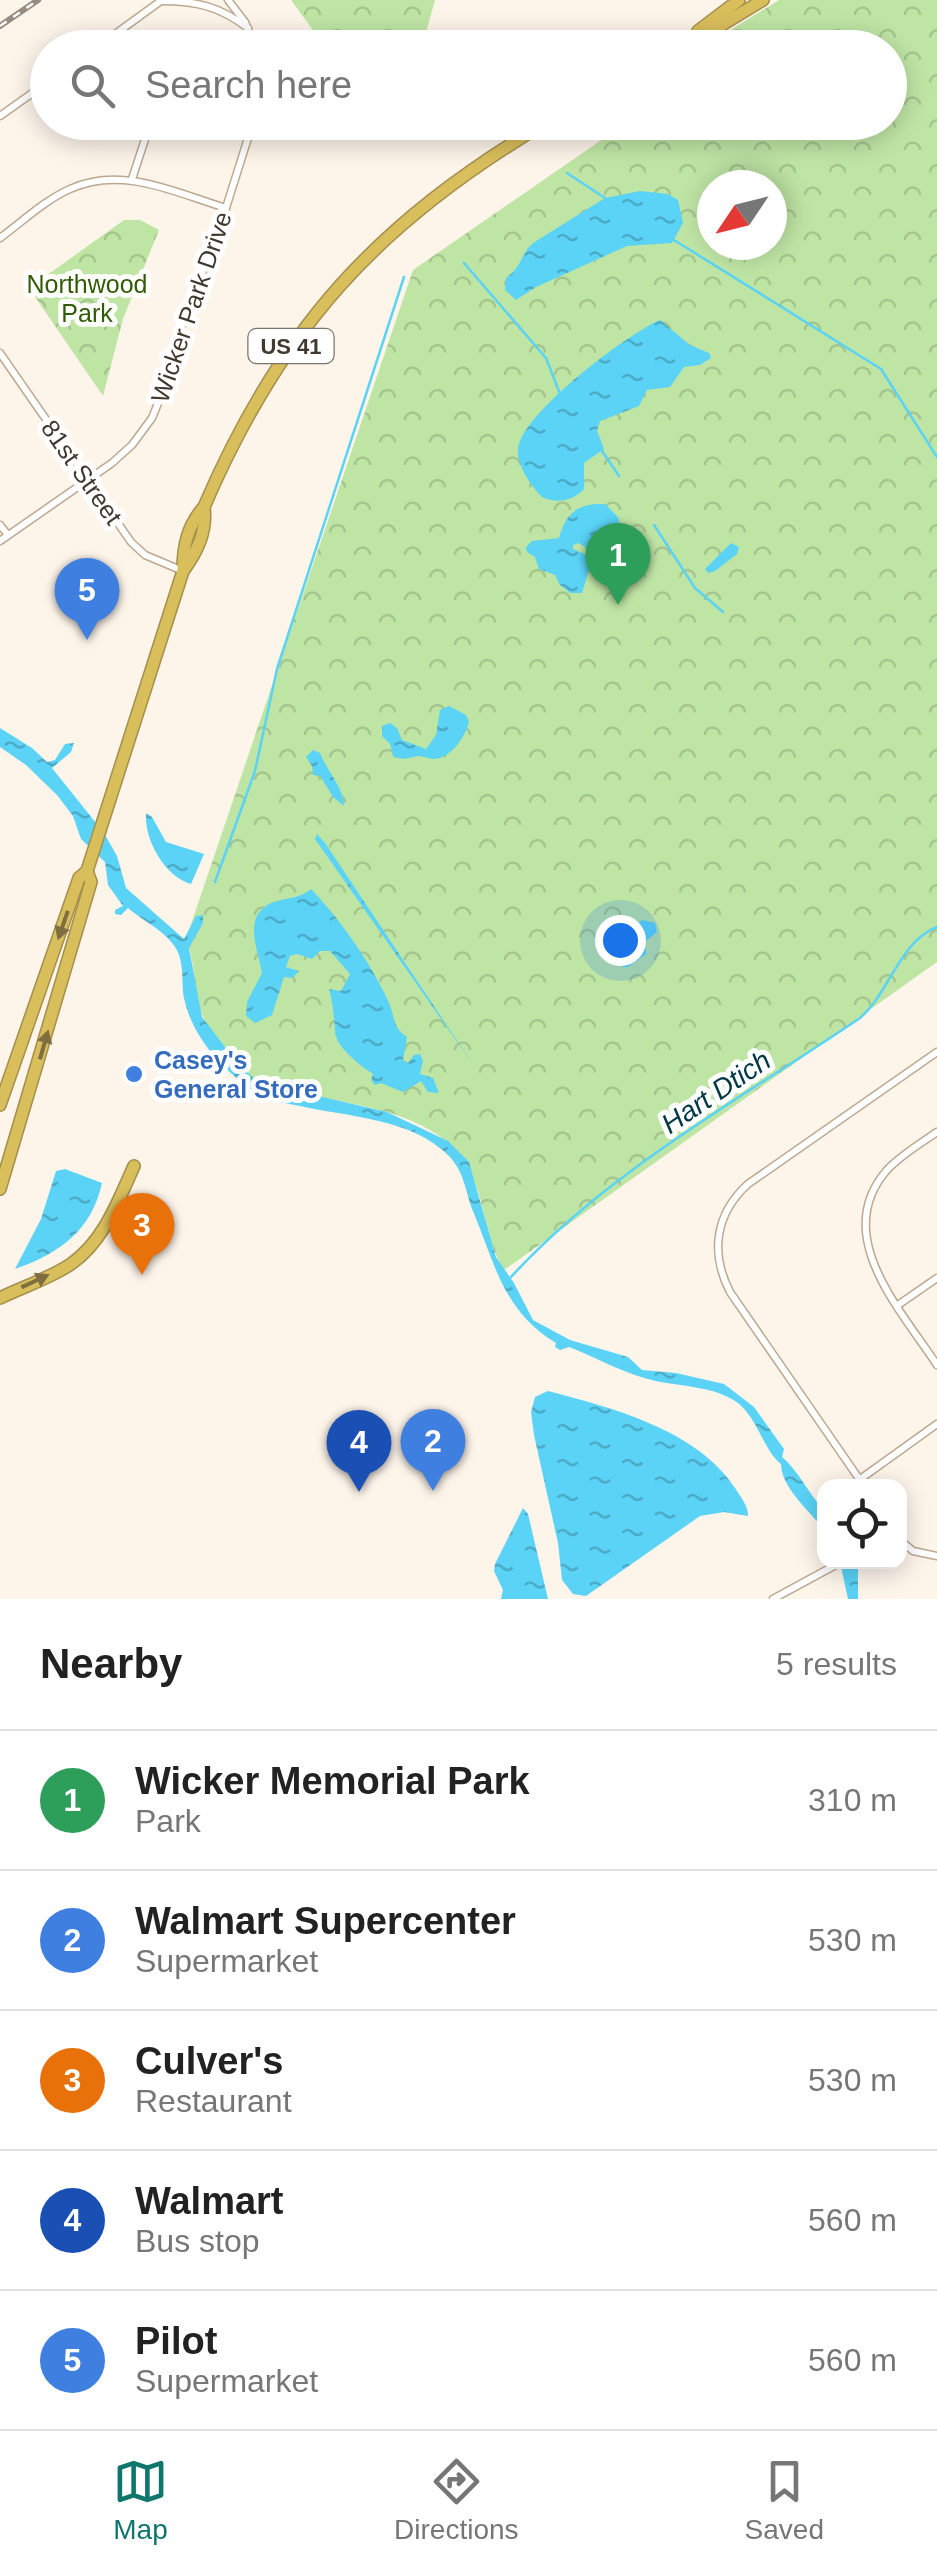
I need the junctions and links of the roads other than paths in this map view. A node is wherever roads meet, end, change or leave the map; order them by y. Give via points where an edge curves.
1 (162, 0) edge
2 (228, 0) edge
3 (739, 0) edge
4 (762, 0) edge
5 (248, 28) joint
6 (121, 30) edge
7 (699, 30) edge
8 (709, 30) edge
9 (30, 95) edge
10 (0, 116) edge
11 (145, 140) edge
12 (247, 140) edge
13 (519, 140) edge
14 (132, 179) junction
15 (226, 208) junction
16 (0, 238) edge
17 (0, 352) edge
18 (88, 480) junction
19 (0, 525) edge
20 (8, 535) junction
21 (0, 540) edge
22 (183, 572) junction
23 (87, 871) junction
24 (937, 1052) edge
25 (0, 1105) edge
26 (937, 1132) edge
27 (134, 1166) dead end
28 (0, 1190) edge
29 (937, 1278) edge
30 (0, 1298) edge
31 (898, 1305) junction
32 (937, 1365) edge
33 (937, 1424) edge
34 (859, 1479) edge
35 (867, 1479) edge
36 (907, 1546) edge
37 (937, 1556) edge
38 (828, 1569) edge
39 (776, 1598) edge

1 - 5 street via 214,6
1 - 6 street
2 - 5 street
3 - 7 highway
4 - 8 highway
9 - 10 street
11 - 14 street
12 - 15 street, Wicker Park Drive
13 - 22 highway, US 41 via 415,212 334,290 245,419
14 - 15 street
14 - 16 street via 66,190
15 - 18 street, Wicker Park Drive via 152,418 124,454
17 - 18 street, 81st Street
18 - 20 street, Wicker Park Drive
18 - 22 street, 81st Street via 137,550
19 - 20 street
20 - 21 street, Wicker Park Drive
22 - 23 highway, US 41
23 -> 25 highway, US 41 via 78,878
28 -> 23 highway, US 41 via 90,882
24 - 34 street via 738,1193 717,1243 730,1292
26 - 31 street via 894,1163 867,1204 868,1254
30 -> 27 highway via 87,1251
29 - 31 street
31 - 32 street
33 - 35 street
36 - 37 street
38 - 39 street

